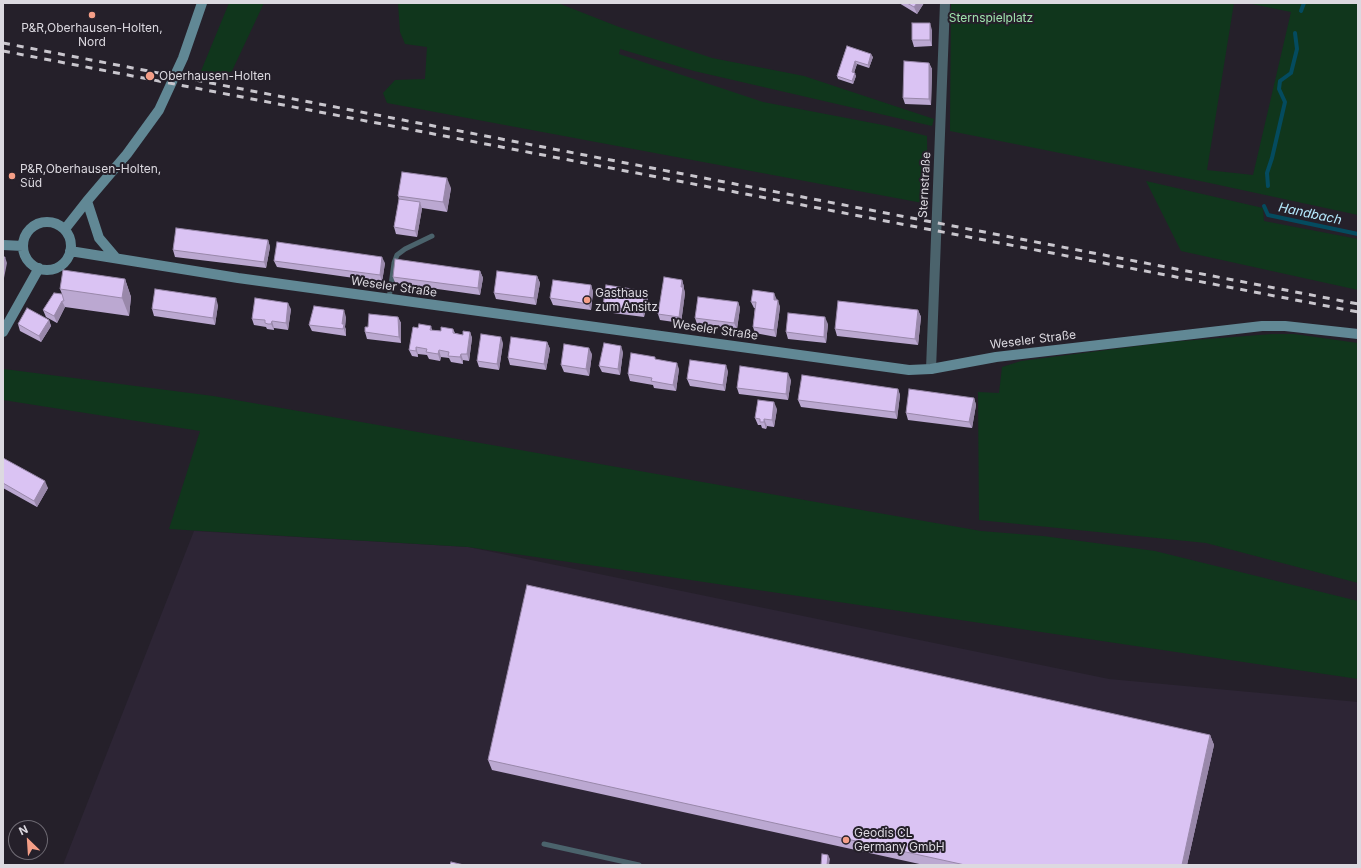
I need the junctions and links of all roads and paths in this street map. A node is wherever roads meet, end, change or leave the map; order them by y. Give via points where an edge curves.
1 (202, 3) edge
2 (945, 3) edge
3 (87, 201) junction
4 (65, 230) junction
5 (432, 236) dead end
6 (3, 245) edge
7 (23, 246) junction
8 (70, 250) junction
9 (116, 258) junction
10 (39, 268) junction
11 (389, 299) junction
12 (3, 332) edge
13 (1358, 334) edge
14 (931, 369) junction
15 (544, 844) dead end
16 (639, 865) edge

1 - 3 main road via 183,58 159,110 127,154
2 - 14 street, Sternstraße
3 - 4 main road
3 - 9 main road via 99,238
4 - 7 main road via 54,223 41,222 27,232
4 - 8 main road via 70,240
5 - 11 lane via 405,249 397,256
6 - 7 main road
7 - 10 main road via 29,262
8 - 9 main road, Weseler Straße
8 - 10 main road via 67,258 58,266
9 - 11 main road, Weseler Straße
10 - 12 main road
11 - 14 main road, Weseler Straße via 909,370
13 - 14 main road, Weseler Straße via 1262,326 996,357
15 - 16 lane

